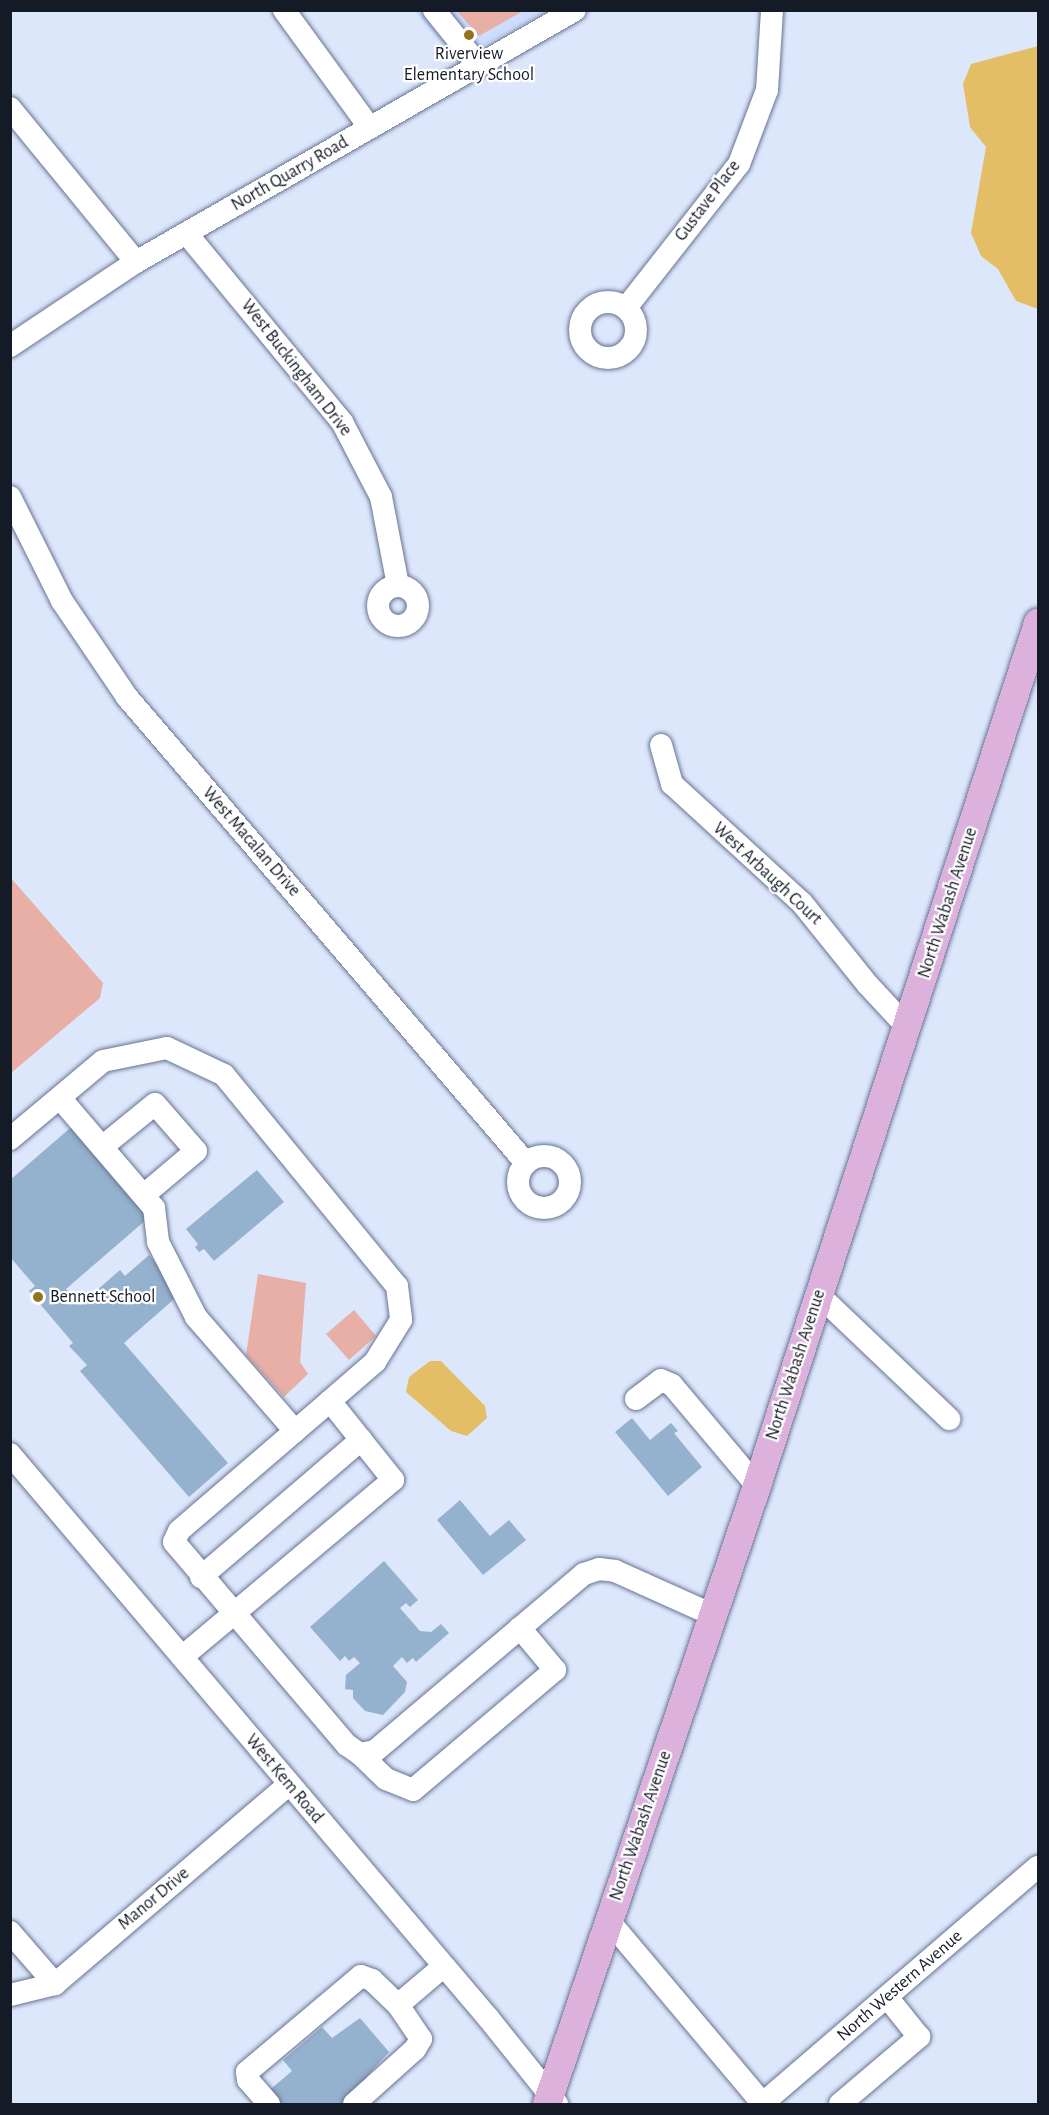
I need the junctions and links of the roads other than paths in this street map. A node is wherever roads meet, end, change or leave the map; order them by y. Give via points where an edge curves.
1 (284, 10) edge
2 (434, 10) edge
3 (575, 10) edge
4 (772, 10) edge
5 (479, 66) junction
6 (10, 108) edge
7 (370, 128) junction
8 (187, 234) junction
9 (136, 262) junction
10 (626, 308) dead end
11 (10, 346) edge
12 (10, 497) edge
13 (398, 585) dead end
14 (1038, 624) edge
15 (1034, 657) edge
16 (661, 745) dead end
17 (908, 1027) junction
18 (60, 1098) junction
19 (10, 1139) edge
20 (102, 1147) junction
21 (526, 1163) dead end
22 (144, 1195) junction
23 (819, 1295) junction
24 (636, 1399) dead end
25 (330, 1401) junction
26 (949, 1419) dead end
27 (295, 1431) junction
28 (361, 1440) junction
29 (10, 1454) edge
30 (757, 1486) junction
31 (201, 1576) junction
32 (234, 1613) junction
33 (713, 1615) junction
34 (520, 1628) junction
35 (182, 1657) junction
36 (360, 1754) junction
37 (288, 1785) junction
38 (1038, 1867) edge
39 (609, 1920) junction
40 (10, 1932) edge
41 (444, 1966) junction
42 (55, 1984) junction
43 (10, 1995) edge
44 (887, 1997) junction
45 (398, 2005) junction
46 (551, 2101) edge
47 (269, 2104) edge
48 (354, 2104) edge
49 (763, 2104) edge
50 (840, 2104) edge

1 - 7 street
2 - 5 street
3 - 5 street, North Quarry Road
4 - 10 street, Gustave Place via 767,90 739,164
5 - 7 street, North Quarry Road
6 - 9 street
7 - 8 street, North Quarry Road
8 - 9 street, North Quarry Road
8 - 13 street, West Buckingham Drive via 342,422 381,497
9 - 11 street, North Quarry Road
12 - 21 street, West Macalan Drive via 62,601 127,697
14 - 15 main road, North Wabash Avenue
15 - 17 main road, North Wabash Avenue
16 - 17 street, West Arbaugh Court via 672,784 802,903 868,985
17 - 23 main road, North Wabash Avenue
18 - 19 street
18 - 20 street
18 - 25 street via 103,1061 167,1048 224,1075 397,1286 401,1320 375,1362
20 - 22 street
20 - 22 street via 155,1104 196,1151
22 - 27 street via 154,1208 158,1242 196,1317
23 - 26 street
23 - 30 main road, North Wabash Avenue
24 - 30 street via 662,1380 672,1385
25 - 27 street
25 - 28 street
27 - 31 street via 179,1531 174,1542
28 - 31 street
28 - 32 street via 393,1480
29 - 35 street, West Kem Road
30 - 33 main road, North Wabash Avenue
31 - 32 street
32 - 35 street
32 - 36 street via 347,1745
33 - 34 street via 615,1570 599,1569 584,1574
33 - 39 main road, North Wabash Avenue
34 - 36 street via 375,1751
34 - 36 street via 555,1670 413,1790 386,1779
35 - 37 street, West Kem Road
37 - 41 street, West Kem Road
37 - 42 street, Manor Drive
38 - 44 street, North Western Avenue
39 - 46 main road, North Wabash Avenue
39 - 49 street
40 - 42 street
41 - 45 street
41 - 46 street, West Kem Road
42 - 43 street, Manor Drive
44 - 49 street, North Western Avenue
44 - 50 street via 919,2037
45 - 47 street via 372,1980 361,1976 354,1980 247,2072 248,2080
45 - 48 street via 421,2039

